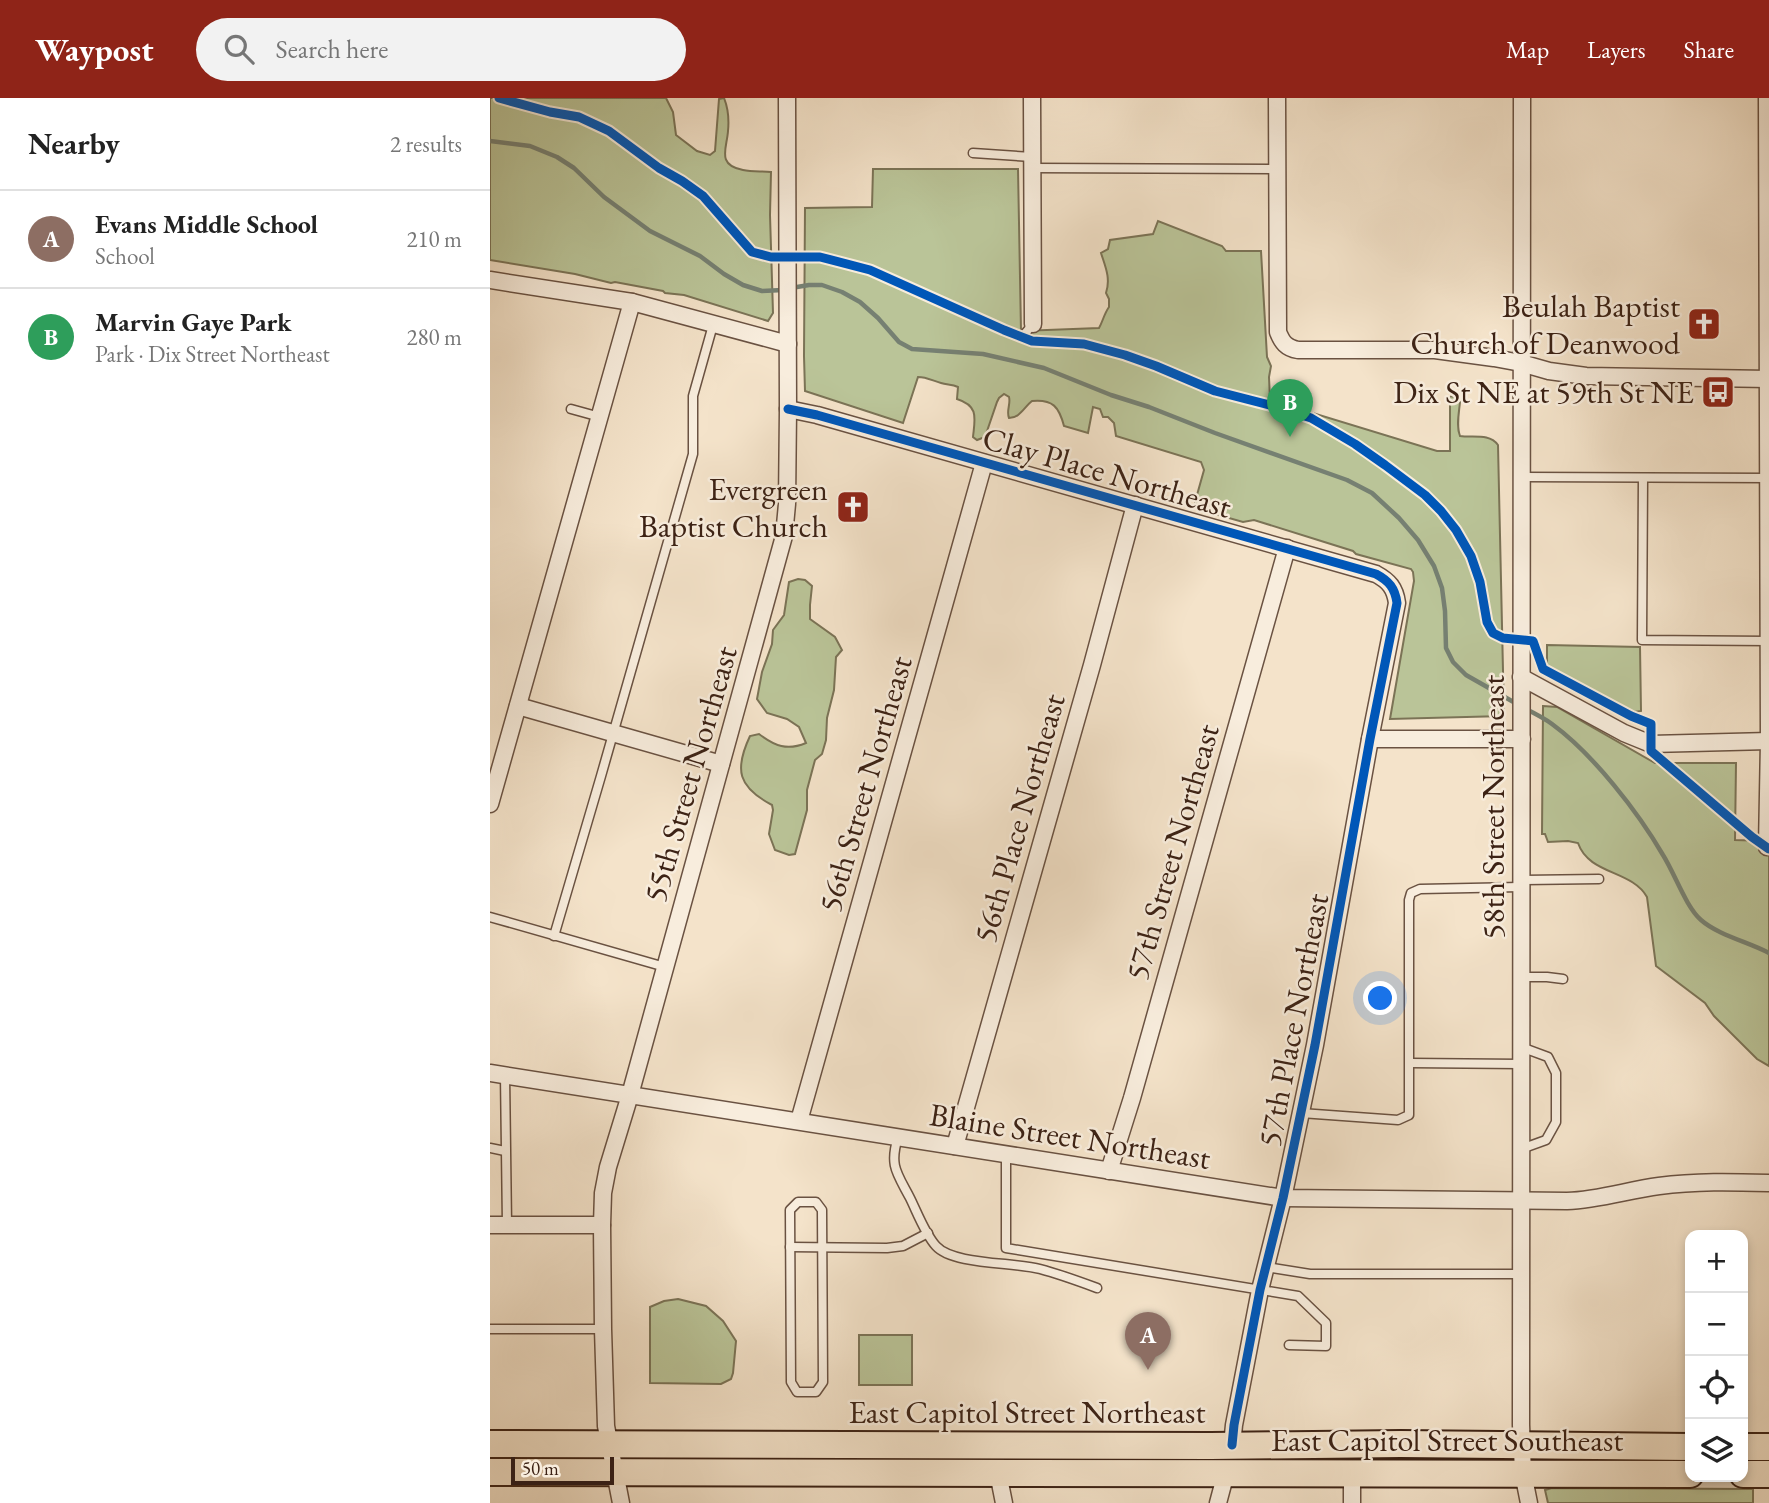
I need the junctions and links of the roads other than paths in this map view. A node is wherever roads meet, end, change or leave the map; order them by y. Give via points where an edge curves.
1 (787, 98) edge
2 (1032, 98) edge
3 (1277, 98) edge
4 (1522, 98) edge
5 (1767, 98) edge
6 (973, 153) dead end
7 (1032, 163) junction
8 (1277, 169) junction
9 (1768, 182) edge
10 (490, 279) edge
11 (632, 302) junction
12 (1032, 324) joint
13 (713, 325) junction
14 (1022, 337) dead end
15 (788, 344) junction
16 (1521, 363) junction
17 (1768, 379) edge
18 (788, 409) junction
19 (571, 410) dead end
20 (600, 417) junction
21 (984, 463) junction
22 (1521, 477) junction
23 (1643, 478) junction
24 (1768, 478) edge
25 (1135, 505) junction
26 (1287, 548) junction
27 (1397, 603) joint
28 (1769, 641) edge
29 (1521, 684) junction
30 (518, 706) junction
31 (1521, 732) junction
32 (613, 733) junction
33 (1370, 739) junction
34 (1769, 741) edge
35 (721, 764) junction
36 (490, 804) edge
37 (1768, 839) edge
38 (1599, 878) dead end
39 (1521, 884) junction
40 (490, 917) edge
41 (554, 936) junction
42 (665, 967) junction
43 (1521, 976) junction
44 (1563, 979) dead end
45 (1521, 1056) junction
46 (1410, 1063) junction
47 (498, 1074) edge
48 (630, 1095) junction
49 (1301, 1113) junction
50 (799, 1121) junction
51 (898, 1136) junction
52 (955, 1146) junction
53 (490, 1148) edge
54 (1521, 1149) junction
55 (505, 1151) junction
56 (1006, 1154) junction
57 (1109, 1171) junction
58 (1769, 1183) edge
59 (1283, 1198) junction
60 (1521, 1200) junction
61 (498, 1225) edge
62 (602, 1225) junction
63 (928, 1233) junction
64 (790, 1247) junction
65 (822, 1248) junction
66 (1266, 1266) junction
67 (1521, 1274) junction
68 (1097, 1287) dead end
69 (1260, 1290) junction
70 (490, 1329) edge
71 (603, 1329) junction
72 (1289, 1345) dead end
73 (490, 1444) edge
74 (1232, 1445) junction
75 (1521, 1446) junction
76 (1685, 1447) edge
77 (1748, 1447) edge
78 (1769, 1447) edge
79 (612, 1458) junction
80 (490, 1472) edge
81 (998, 1473) junction
82 (1226, 1473) junction
83 (1352, 1473) junction
84 (1523, 1473) junction
85 (1685, 1474) edge
86 (1748, 1474) edge
87 (1769, 1474) edge
88 (621, 1503) edge
89 (1004, 1503) edge
90 (1218, 1503) edge
91 (1352, 1503) edge
92 (1529, 1503) edge

1 - 15 street, 55th Street Northeast
2 - 7 street
3 - 8 street
4 - 16 street, 58th Street Northeast
5 - 9 street
6 - 7 lane
7 - 8 lane
7 - 12 street
8 - 16 street via 1278,332 1286,346 1298,350 1435,350
9 - 17 street
10 - 11 street
11 - 13 street
11 - 20 street
12 - 14 lane
13 - 15 street
13 - 32 lane via 693,396 693,454
15 - 18 street, 55th Street Northeast
16 - 17 street via 1586,376
16 - 22 street, 58th Street Northeast
17 - 24 street
18 - 21 street, Clay Place Northeast
18 - 35 street, 55th Street Northeast via 784,536
19 - 20 lane
20 - 30 street
21 - 25 street, Clay Place Northeast
21 - 50 street, 56th Street Northeast
22 - 23 lane
22 - 29 street, 58th Street Northeast
23 - 24 lane
23 - 28 lane via 1642,640
24 - 28 street
25 - 26 street, Clay Place Northeast
25 - 52 street, 56th Place Northeast
26 - 27 street, Clay Place Northeast via 1376,574 1390,585
26 - 57 street, 57th Street Northeast
27 - 33 street, 57th Place Northeast
28 - 34 street
29 - 31 street, 58th Street Northeast
29 - 34 street via 1651,744
30 - 32 street
30 - 36 street
31 - 33 street
31 - 39 street, 58th Street Northeast
32 - 35 street
32 - 41 lane
33 - 49 street, 57th Place Northeast
34 - 37 street
35 - 42 street, 55th Street Northeast
38 - 39 lane
39 - 43 street, 58th Street Northeast
39 - 46 lane via 1411,893
40 - 41 lane
41 - 42 lane
42 - 48 street, 55th Street Northeast
43 - 44 lane
43 - 45 street, 58th Street Northeast
45 - 46 lane
45 - 54 street, 58th Street Northeast
45 - 54 lane via 1548,1057 1556,1073 1556,1122 1546,1140
46 - 49 lane via 1409,1115 1398,1120
47 - 48 street, Blaine Street Northeast
47 - 55 lane
48 - 50 street, Blaine Street Northeast
48 - 62 street, 55th Street Northeast via 608,1167
49 - 59 street, 57th Place Northeast
50 - 51 street, Blaine Street Northeast
51 - 52 street, Blaine Street Northeast
51 - 63 lane via 894,1165
52 - 56 street, Blaine Street Northeast
53 - 55 lane
54 - 60 street, 58th Street Northeast
55 - 61 lane
56 - 57 street, Blaine Street Northeast
56 - 69 lane via 1006,1248
57 - 59 street, Blaine Street Northeast
58 - 60 street, Blaine Street Northeast via 1696,1182 1588,1200
59 - 60 street, Blaine Street Northeast
59 - 66 street, 57th Place Northeast
60 - 67 street, 58th Street Northeast
61 - 62 street
62 - 71 street, 55th Street Northeast
63 - 65 lane via 903,1246
63 - 68 lane via 935,1245 958,1258 1038,1269
64 - 65 lane
64 - 65 lane via 790,1210 797,1202 816,1202 822,1210
64 - 65 lane via 791,1382 797,1392 816,1392 823,1382
66 - 67 lane via 1310,1274
66 - 69 street, 57th Place Northeast
67 - 75 street, 58th Street Northeast
69 - 72 lane via 1298,1296 1326,1323 1326,1346
69 - 74 street, 57th Place Northeast
70 - 71 lane
71 - 79 street, 55th Street Northeast via 606,1426
73 - 79 main road, East Capitol Street Northeast
74 - 75 main road, East Capitol Street Northeast
74 - 79 main road, East Capitol Street Northeast
75 - 76 main road, East Capitol Street Northeast
75 - 84 street, 58th Street Northeast
77 - 78 main road
79 - 80 main road, East Capitol Street Southeast
79 - 81 main road, East Capitol Street Southeast
79 - 88 street, 55th Street Northeast
81 - 82 main road, East Capitol Street Southeast
81 - 89 street
82 - 83 main road, East Capitol Street Southeast
82 - 90 street
83 - 84 main road, East Capitol Street Southeast
83 - 91 street
84 - 85 main road, East Capitol Street Southeast
84 - 92 street, 58th Street Northeast
86 - 87 main road

